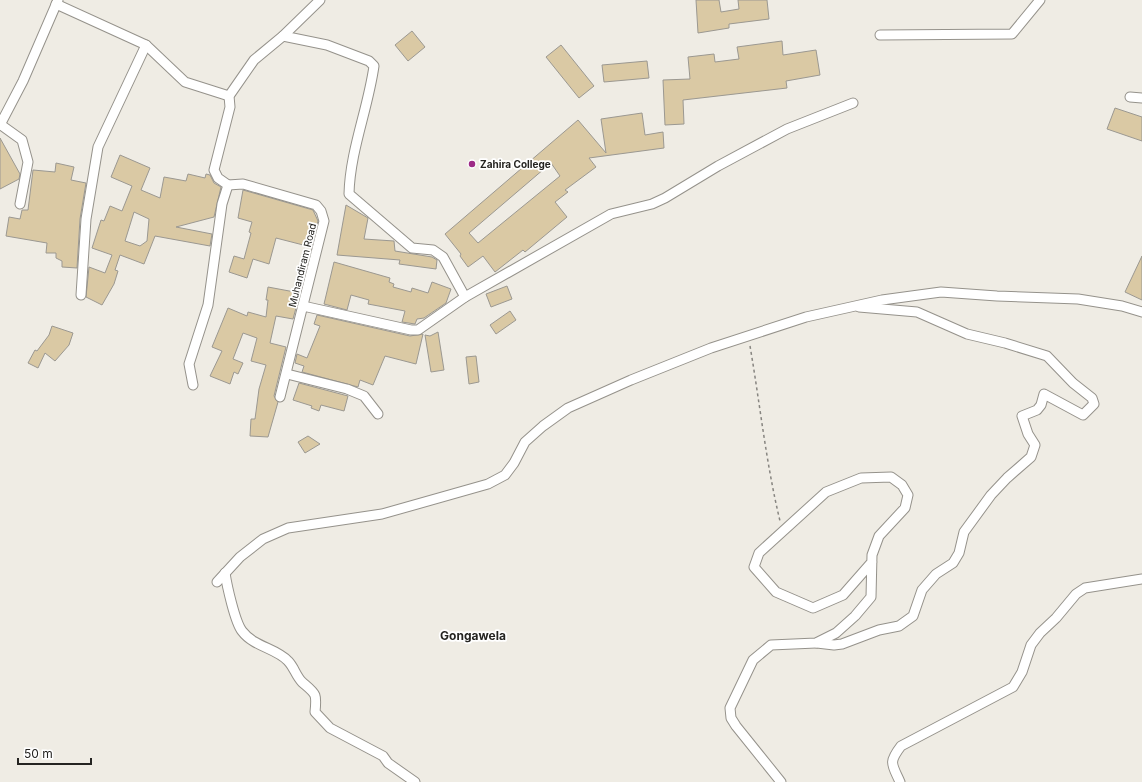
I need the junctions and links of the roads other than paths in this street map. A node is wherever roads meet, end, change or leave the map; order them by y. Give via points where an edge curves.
1 (320, 0) edge
2 (1040, 0) edge
3 (57, 2) edge
4 (880, 35) dead end
5 (283, 36) junction
6 (146, 45) junction
7 (229, 96) junction
8 (1130, 97) dead end
9 (1142, 98) edge
10 (853, 103) dead end
11 (0, 125) edge
12 (228, 185) junction
13 (20, 204) dead end
14 (81, 295) dead end
15 (465, 297) junction
16 (303, 306) junction
17 (854, 306) junction
18 (1142, 312) edge
19 (287, 374) junction
20 (193, 385) dead end
21 (280, 397) dead end
22 (378, 414) dead end
23 (872, 562) junction
24 (225, 573) junction
25 (1142, 579) edge
26 (217, 582) dead end
27 (816, 643) junction
28 (415, 782) edge
29 (781, 782) edge
30 (900, 782) edge

1 - 5 street
2 - 4 street via 1012,34
3 - 6 street
3 - 11 street via 23,81
5 - 7 street via 254,60
5 - 15 street via 327,45 369,61 374,66 353,163 349,194 412,248 433,250 443,258
6 - 7 street via 185,82
6 - 14 street via 98,147 86,219
7 - 12 street via 228,114 214,170 218,178
8 - 9 street
10 - 15 street via 788,129 652,204 611,214
11 - 13 street via 22,140 28,162
12 - 16 street, Muhandiram Road via 243,184 297,199 322,211 324,221
12 - 20 street via 222,204 208,305 189,364
15 - 16 street via 418,330
16 - 19 street, Muhandiram Road
17 - 18 street via 941,292 1078,299
17 - 24 street via 806,316 711,348 568,408 525,442 504,475 488,484 382,514 288,528 263,539
17 - 27 street via 916,312 967,334 1005,342 1047,356 1092,398 1094,404 1083,415 1044,394 1037,410 1022,416 1035,445 1031,457 991,495 964,532 959,553 953,563 936,574 922,590 913,616 898,626 879,630 842,644
19 - 21 street, Muhandiram Road
19 - 22 street via 347,389 364,396
23 - 23 street via 843,595 813,608 776,592 754,567 759,553 826,492 861,478 891,477 902,485 908,495 905,508 879,536
23 - 27 street via 871,597 836,633
24 - 26 street
24 - 28 street via 227,587 242,631 257,644 288,660 302,682 308,684 316,697 316,712 330,728 383,756 388,763
25 - 30 street via 1085,588 1076,594 1031,646 1022,672 1013,687 901,746 892,757 891,764
27 - 29 street via 771,645 753,660 730,708 731,718 736,726

